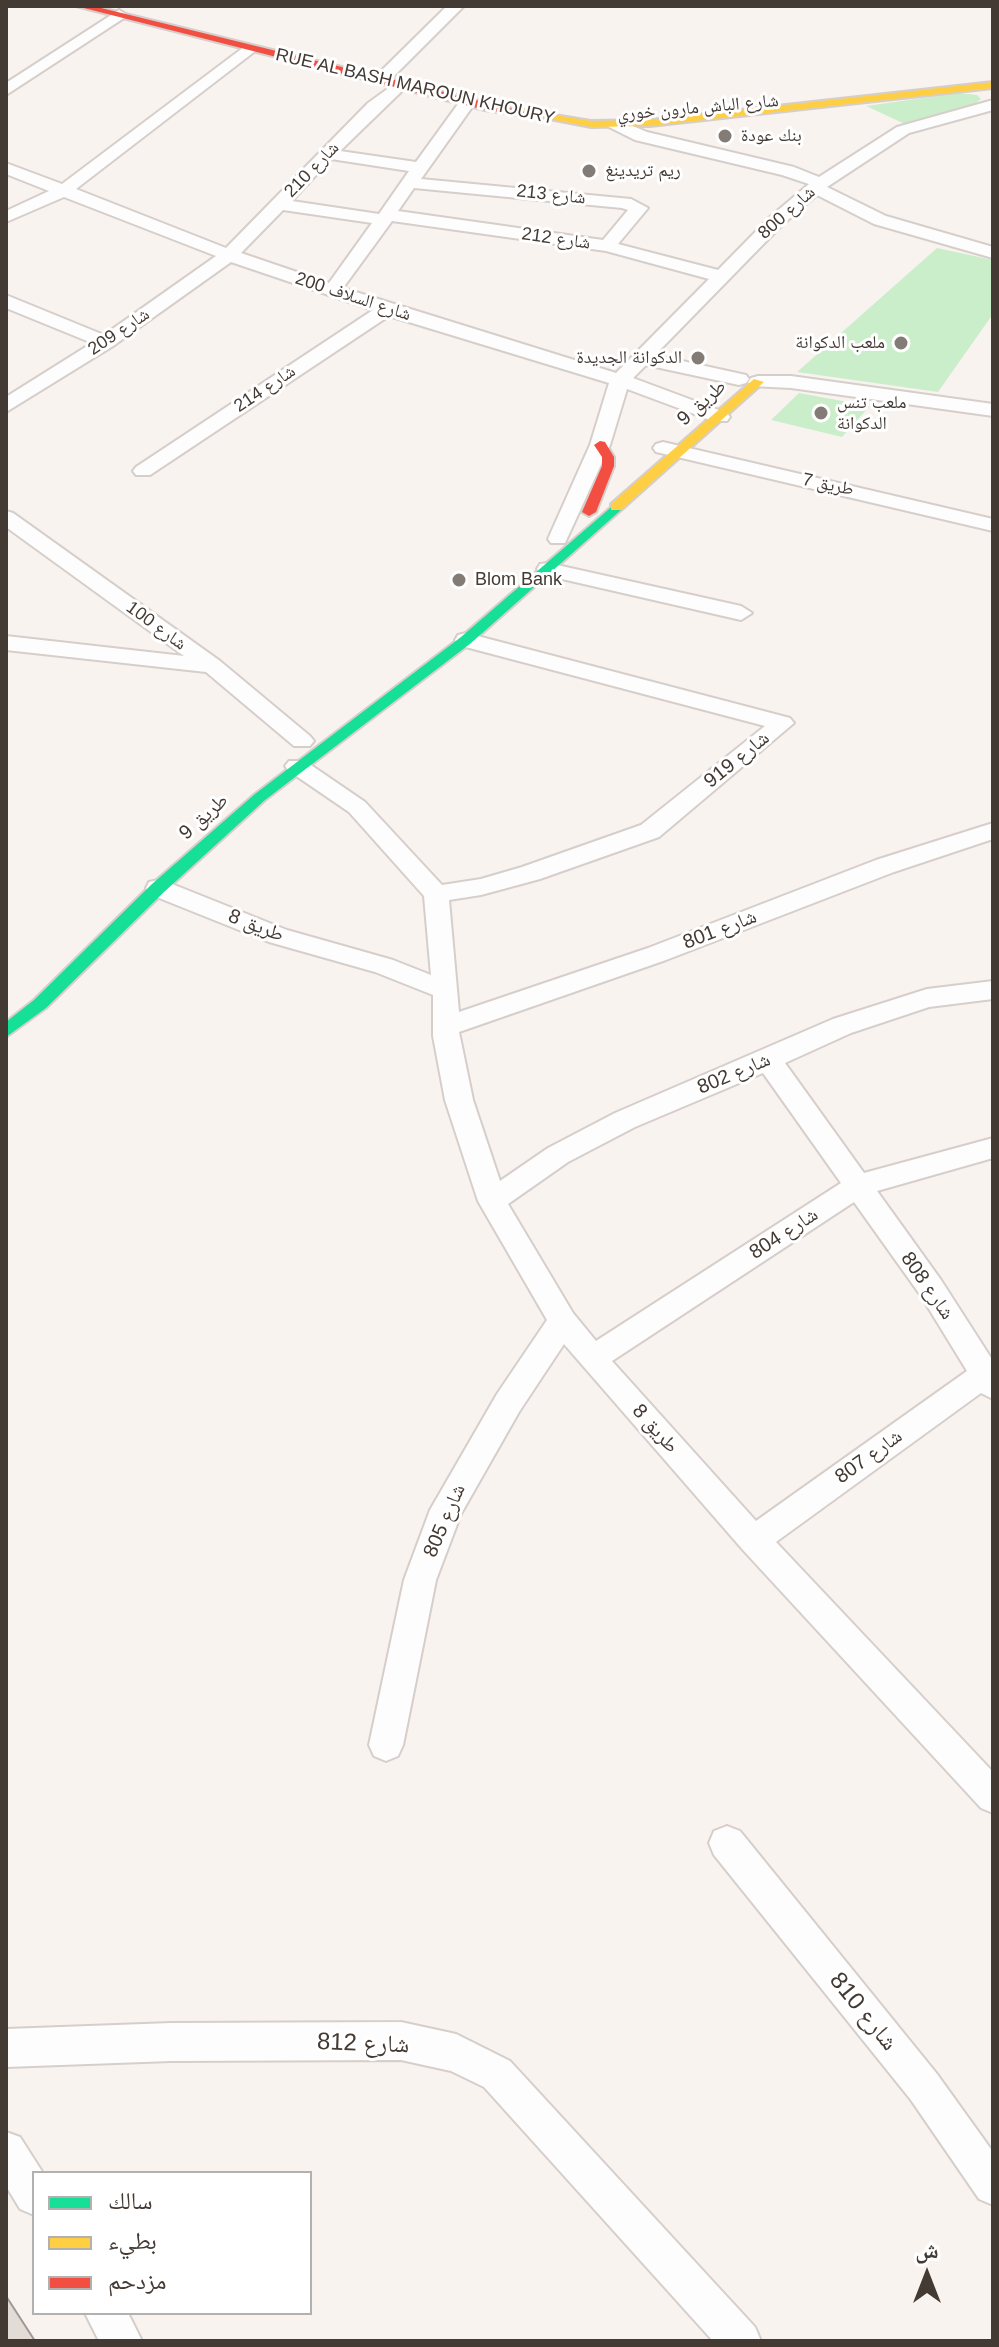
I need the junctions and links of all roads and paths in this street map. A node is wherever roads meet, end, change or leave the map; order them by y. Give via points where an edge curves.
1 (81, 6) edge
2 (456, 6) edge
3 (123, 10) edge
4 (248, 49) junction
5 (393, 76) junction
6 (6, 90) edge
7 (991, 93) edge
8 (467, 103) junction
9 (615, 124) junction
10 (329, 154) junction
11 (6, 168) edge
12 (417, 175) junction
13 (818, 186) junction
14 (63, 191) junction
15 (280, 204) junction
16 (6, 217) edge
17 (386, 218) junction
18 (607, 246) junction
19 (993, 253) edge
20 (229, 255) junction
21 (722, 277) junction
22 (332, 291) junction
23 (6, 301) edge
24 (387, 309) junction
25 (106, 342) junction
26 (642, 358) junction
27 (620, 380) junction
28 (749, 380) junction
29 (6, 406) edge
30 (993, 410) edge
31 (713, 414) junction
32 (600, 445) junction
33 (672, 450) junction
34 (143, 471) dead end
35 (589, 512) junction
36 (6, 517) edge
37 (993, 525) edge
38 (558, 539) junction
39 (548, 569) junction
40 (741, 613) dead end
41 (466, 640) junction
42 (6, 643) edge
43 (212, 666) junction
44 (314, 732) junction
45 (297, 766) junction
46 (993, 831) edge
47 (145, 888) junction
48 (436, 894) junction
49 (446, 990) junction
50 (993, 990) edge
51 (447, 1026) junction
52 (6, 1031) edge
53 (768, 1060) junction
54 (993, 1148) edge
55 (859, 1185) junction
56 (492, 1201) junction
57 (563, 1321) junction
58 (592, 1359) junction
59 (989, 1380) edge
60 (754, 1540) junction
61 (386, 1745) dead end
62 (993, 1797) edge
63 (727, 1843) dead end
64 (6, 2048) edge
65 (6, 2151) edge
66 (993, 2185) edge
67 (32, 2192) edge
68 (106, 2315) edge
69 (122, 2341) edge
70 (741, 2341) edge

1 - 3 main road, RUE AL BASH MAROUN KHOURY
2 - 5 street, شارع 210
3 - 4 main road, RUE AL BASH MAROUN KHOURY
3 - 5 main road, شارع الباش مارون خوري
3 - 6 street
4 - 5 main road, RUE AL BASH MAROUN KHOURY
4 - 14 street
5 - 7 main road, شارع الباش مارون خوري via 517,105 618,117
5 - 8 main road, RUE AL BASH MAROUN KHOURY
5 - 10 street, شارع 210 via 374,106
7 - 9 main road, RUE AL BASH MAROUN KHOURY
7 - 13 street, 800 شارع via 903,130
8 - 9 main road, RUE AL BASH MAROUN KHOURY via 561,121
8 - 12 street
9 - 13 street via 641,136 788,171
10 - 12 street
10 - 15 street, شارع 210
11 - 14 street, 200 شارع السلاف
12 - 17 street
12 - 18 street, شارع 213 via 639,208
13 - 19 street via 880,220
13 - 21 street, 800 شارع
14 - 16 street
14 - 20 street, 200 شارع السلاف
15 - 17 street, شارع 212
15 - 20 street, شارع 210
17 - 18 street, شارع 212
17 - 22 street
18 - 21 street, شارع 212
20 - 22 street, 200 شارع السلاف
20 - 25 street, شارع 209
21 - 26 street, 800 شارع
22 - 24 street, 200 شارع السلاف
23 - 25 street
24 - 27 street, 200 شارع السلاف
24 - 34 street, شارع 214
25 - 29 street, شارع 209
26 - 27 street, 800 شارع
26 - 28 street
27 - 31 street, 200 شارع السلاف
27 - 32 street
28 - 30 street
28 - 31 main road, 9 طريق
31 - 33 main road, 9 طريق
32 - 35 main road via 608,466
32 - 38 street
33 - 35 main road, 9 طريق
33 - 37 street, 7 طريق
33 - 39 main road, 9 طريق
35 - 38 main road, 9 طريق
36 - 43 street, شارع 100
38 - 44 main road, 9 طريق via 441,639
39 - 40 street
39 - 41 main road, 9 طريق
41 - 45 main road, 9 طريق
41 - 48 street, شارع 919 via 782,723 650,831 531,873
42 - 43 street
43 - 44 street, شارع 100
44 - 47 main road, 9 طريق
45 - 47 main road, 9 طريق
45 - 48 street via 357,807
46 - 51 street, شارع 801
47 - 49 street, طريق 8
47 - 52 main road, 9 طريق via 40,1004
48 - 49 street, طريق 8
49 - 51 street, طريق 8
50 - 53 street, شارع 802 via 927,998 842,1026
51 - 56 street, طريق 8 via 459,1100
53 - 55 street, شارع 808
53 - 56 street, شارع 802 via 625,1120 558,1155
54 - 55 street, شارع 804
55 - 58 street, شارع 804
55 - 59 street, شارع 808
56 - 57 street, طريق 8
57 - 58 street, طريق 8
57 - 61 street, شارع 805 via 446,1510 420,1580
58 - 60 street, طريق 8
59 - 60 street, شارع 807
60 - 62 street, طريق 8
63 - 66 street, شارع 810 via 924,2087
64 - 70 street, شارع 812 via 401,2041 456,2053 497,2074
65 - 67 street
68 - 69 street

